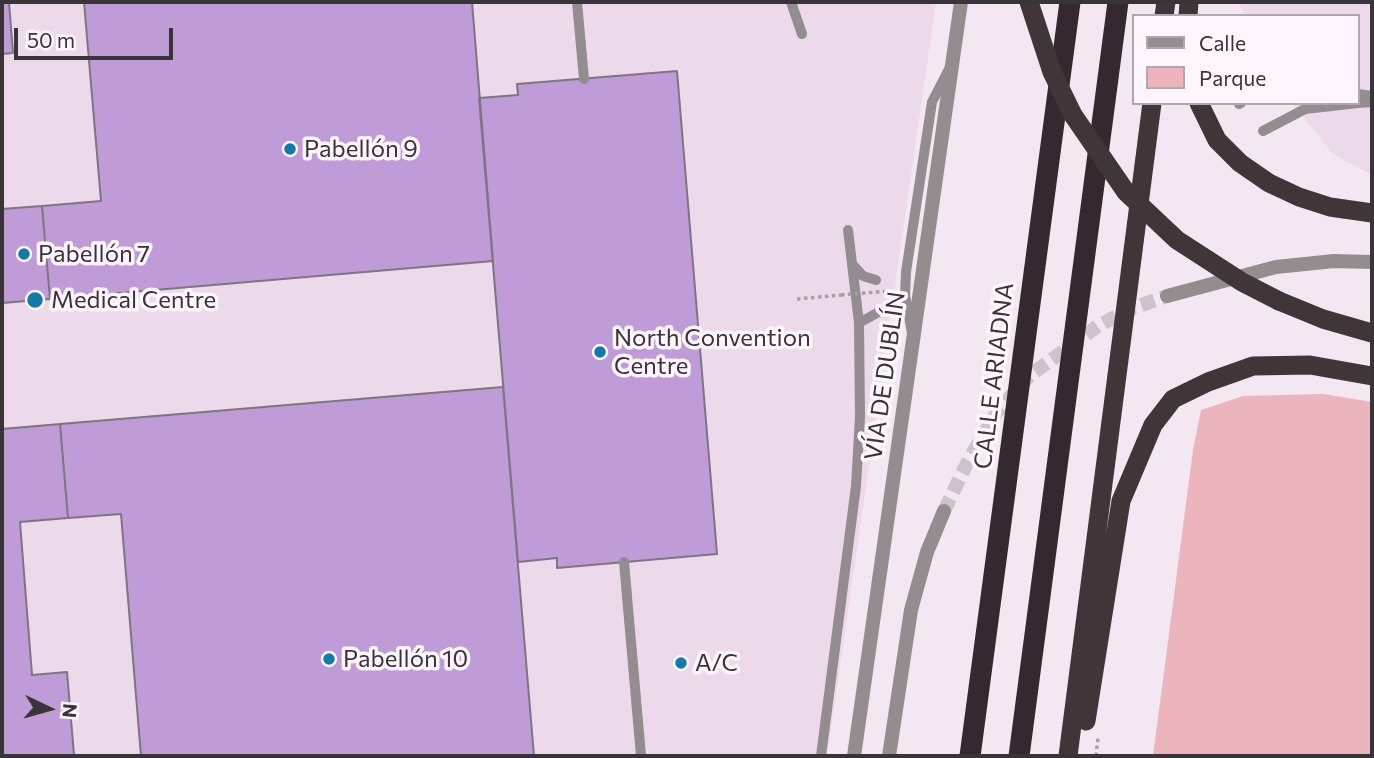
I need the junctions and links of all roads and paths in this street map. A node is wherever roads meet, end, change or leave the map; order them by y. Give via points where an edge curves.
1 (577, 2) edge
2 (791, 2) edge
3 (961, 2) edge
4 (1029, 2) edge
5 (1070, 2) edge
6 (1118, 2) edge
7 (802, 34) dead end
8 (584, 79) dead end
9 (1152, 105) edge
10 (1200, 105) edge
11 (1340, 105) edge
12 (1263, 131) dead end
13 (1372, 213) edge
14 (848, 230) dead end
15 (1372, 262) edge
16 (853, 264) junction
17 (876, 280) dead end
18 (888, 291) dead end
19 (1167, 296) tunnel mouth
20 (797, 299) dead end
21 (877, 313) dead end
22 (859, 323) junction
23 (1372, 333) edge
24 (1372, 376) edge
25 (944, 511) tunnel mouth
26 (624, 562) dead end
27 (1099, 730) dead end
28 (641, 756) edge
29 (821, 756) edge
30 (854, 756) edge
31 (889, 756) edge
32 (970, 756) edge
33 (1019, 756) edge
34 (1068, 756) edge
35 (1078, 756) edge
36 (1096, 756) edge

1 - 8 lane
2 - 7 lane
3 - 30 street, VÍA DE DUBLÍN
4 - 23 highway, bridge via 1052,72 1073,115 1126,192 1177,240 1242,282 1279,301
5 - 32 highway, CALLE ARIADNA
6 - 33 highway
9 - 34 highway
10 - 13 highway via 1217,140 1269,183 1299,197
11 - 12 lane via 1305,109
14 - 16 lane
15 - 19 street via 1276,267
16 - 17 lane via 863,276
16 - 22 lane
18 - 20 path, bridge
21 - 22 lane
22 - 29 lane via 856,486
24 - 35 highway via 1310,365 1254,366 1173,399 1153,425 1121,501
25 - 31 street via 911,610
26 - 28 lane
27 - 36 path

